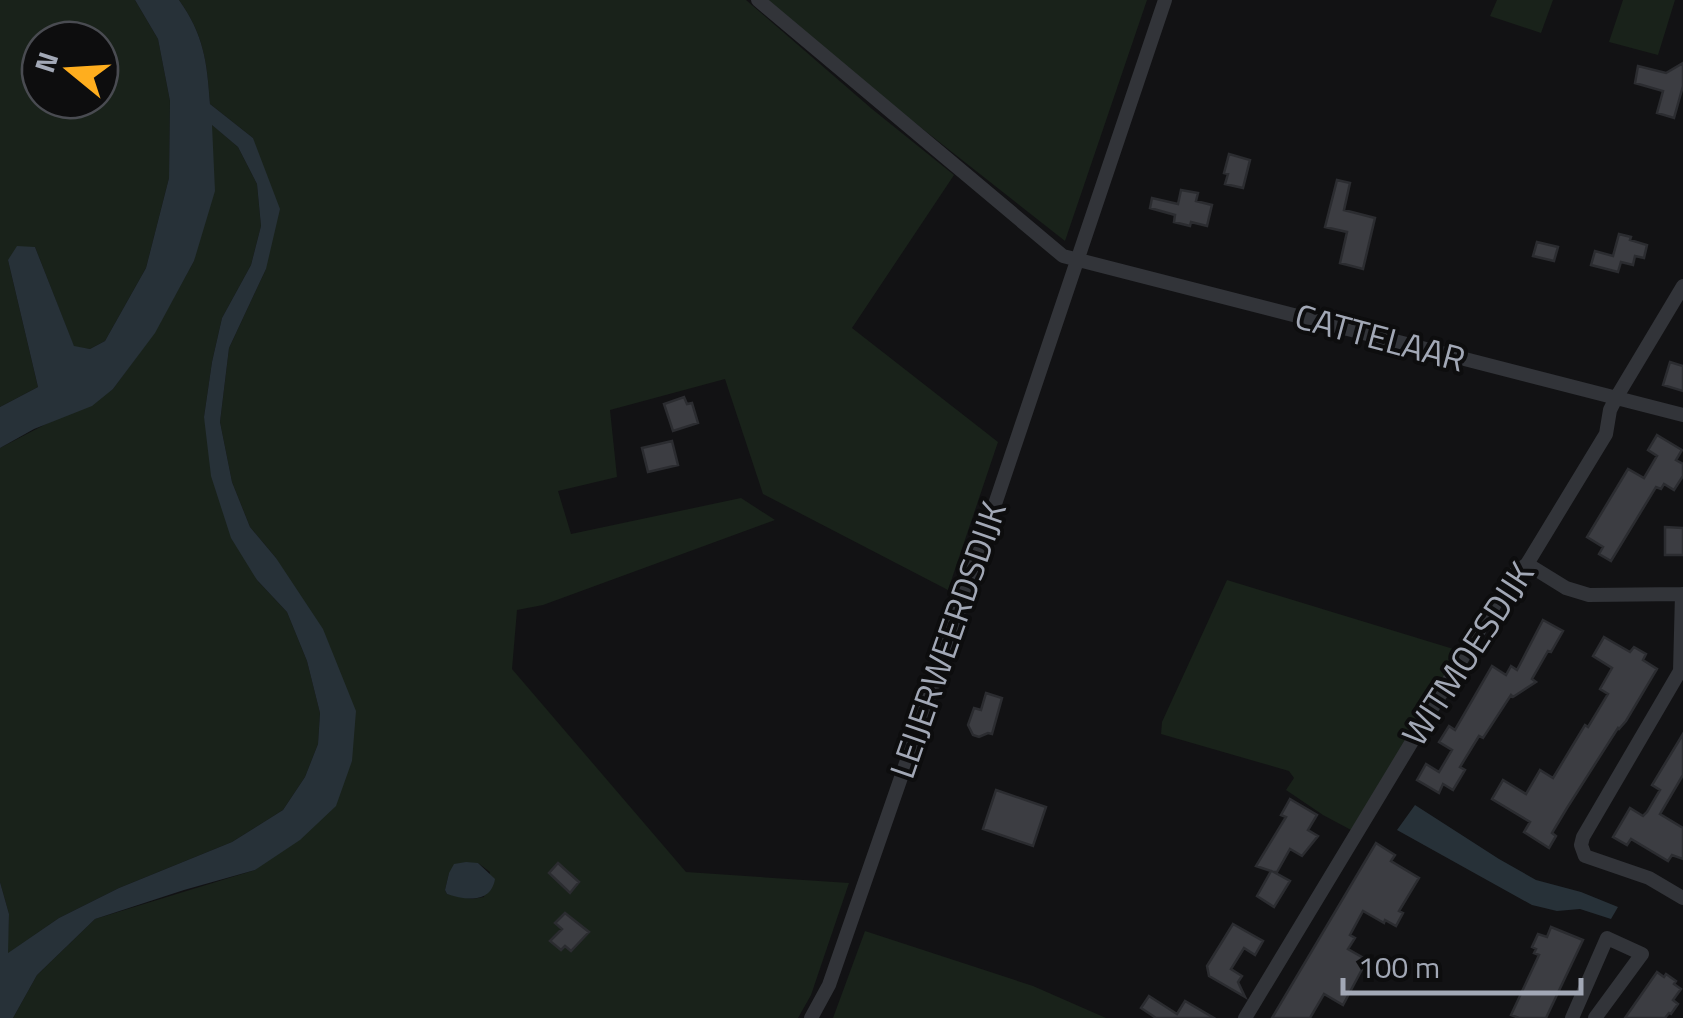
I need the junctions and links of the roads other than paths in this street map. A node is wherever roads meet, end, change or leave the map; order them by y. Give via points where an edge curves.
1 (758, 0) edge
2 (1165, 0) edge
3 (1077, 259) junction
4 (1683, 286) edge
5 (1616, 398) junction
6 (1683, 415) edge
7 (1527, 564) junction
8 (1683, 594) edge
9 (1683, 898) edge
10 (811, 1018) edge
11 (1244, 1018) edge
12 (1572, 1018) edge
13 (1595, 1018) edge

1 - 3 street via 1064,256
2 - 3 street, LEIJERWEERDSDIJK
3 - 5 street, CATTELAAR
3 - 10 street, LEIJERWEERDSDIJK via 829,985
4 - 5 street, WITMOESDIJK
5 - 6 street, CATTELAAR
5 - 7 street, WITMOESDIJK via 1606,434
7 - 8 street via 1589,595
7 - 11 street, WITMOESDIJK via 1512,576
8 - 9 street via 1680,671 1580,845 1585,856
12 - 13 street via 1608,938 1642,954

